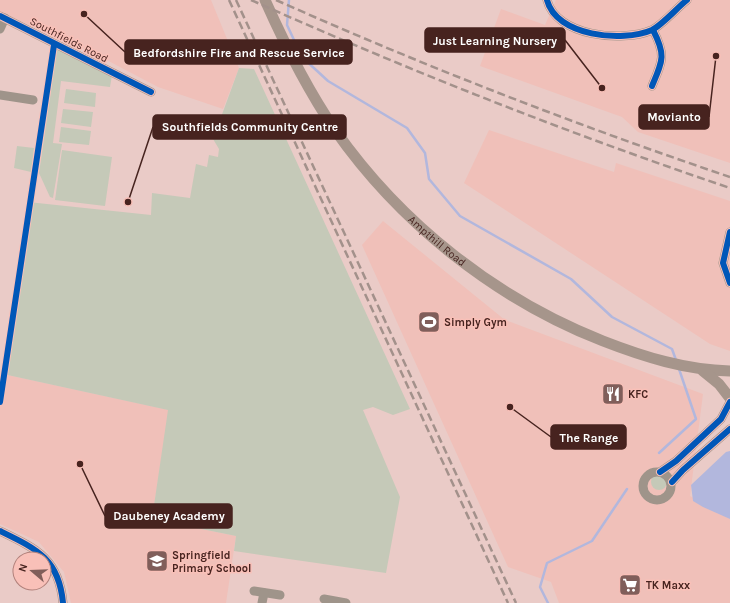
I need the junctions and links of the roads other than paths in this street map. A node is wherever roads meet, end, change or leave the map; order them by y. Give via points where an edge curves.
1 (265, 0) edge
2 (547, 0) edge
3 (686, 0) edge
4 (3, 17) edge
5 (0, 29) edge
6 (653, 30) junction
7 (652, 86) dead end
8 (151, 92) dead end
9 (0, 95) edge
10 (33, 100) dead end
11 (730, 232) edge
12 (730, 283) edge
13 (703, 371) junction
14 (730, 372) edge
15 (730, 397) edge
16 (730, 429) edge
17 (660, 472) junction
18 (672, 482) junction
19 (0, 531) edge
20 (254, 591) dead end
21 (264, 593) junction
22 (280, 595) dead end
23 (324, 599) dead end
24 (63, 603) edge
25 (262, 603) edge
26 (340, 603) edge

1 - 13 main road, Ampthill Road via 298,68 335,130 377,183 438,242 490,282 571,328 672,364
2 - 6 street via 551,13 560,21 576,28 601,35 625,37
3 - 6 street
4 - 5 street
4 - 8 street, Southfields Road
6 - 7 street via 661,46 662,56
9 - 10 street
11 - 12 street via 723,263
13 - 14 main road, Ampthill Road
13 - 15 main road, Ampthill Road
15 - 17 street via 721,419
16 - 18 street
17 - 18 street via 667,475
17 - 18 street via 652,472 644,481 644,490 648,496 655,500 663,499 671,490
19 - 24 street via 32,546 45,556 54,568 62,588
20 - 21 street
21 - 22 street
21 - 25 street
23 - 26 street

